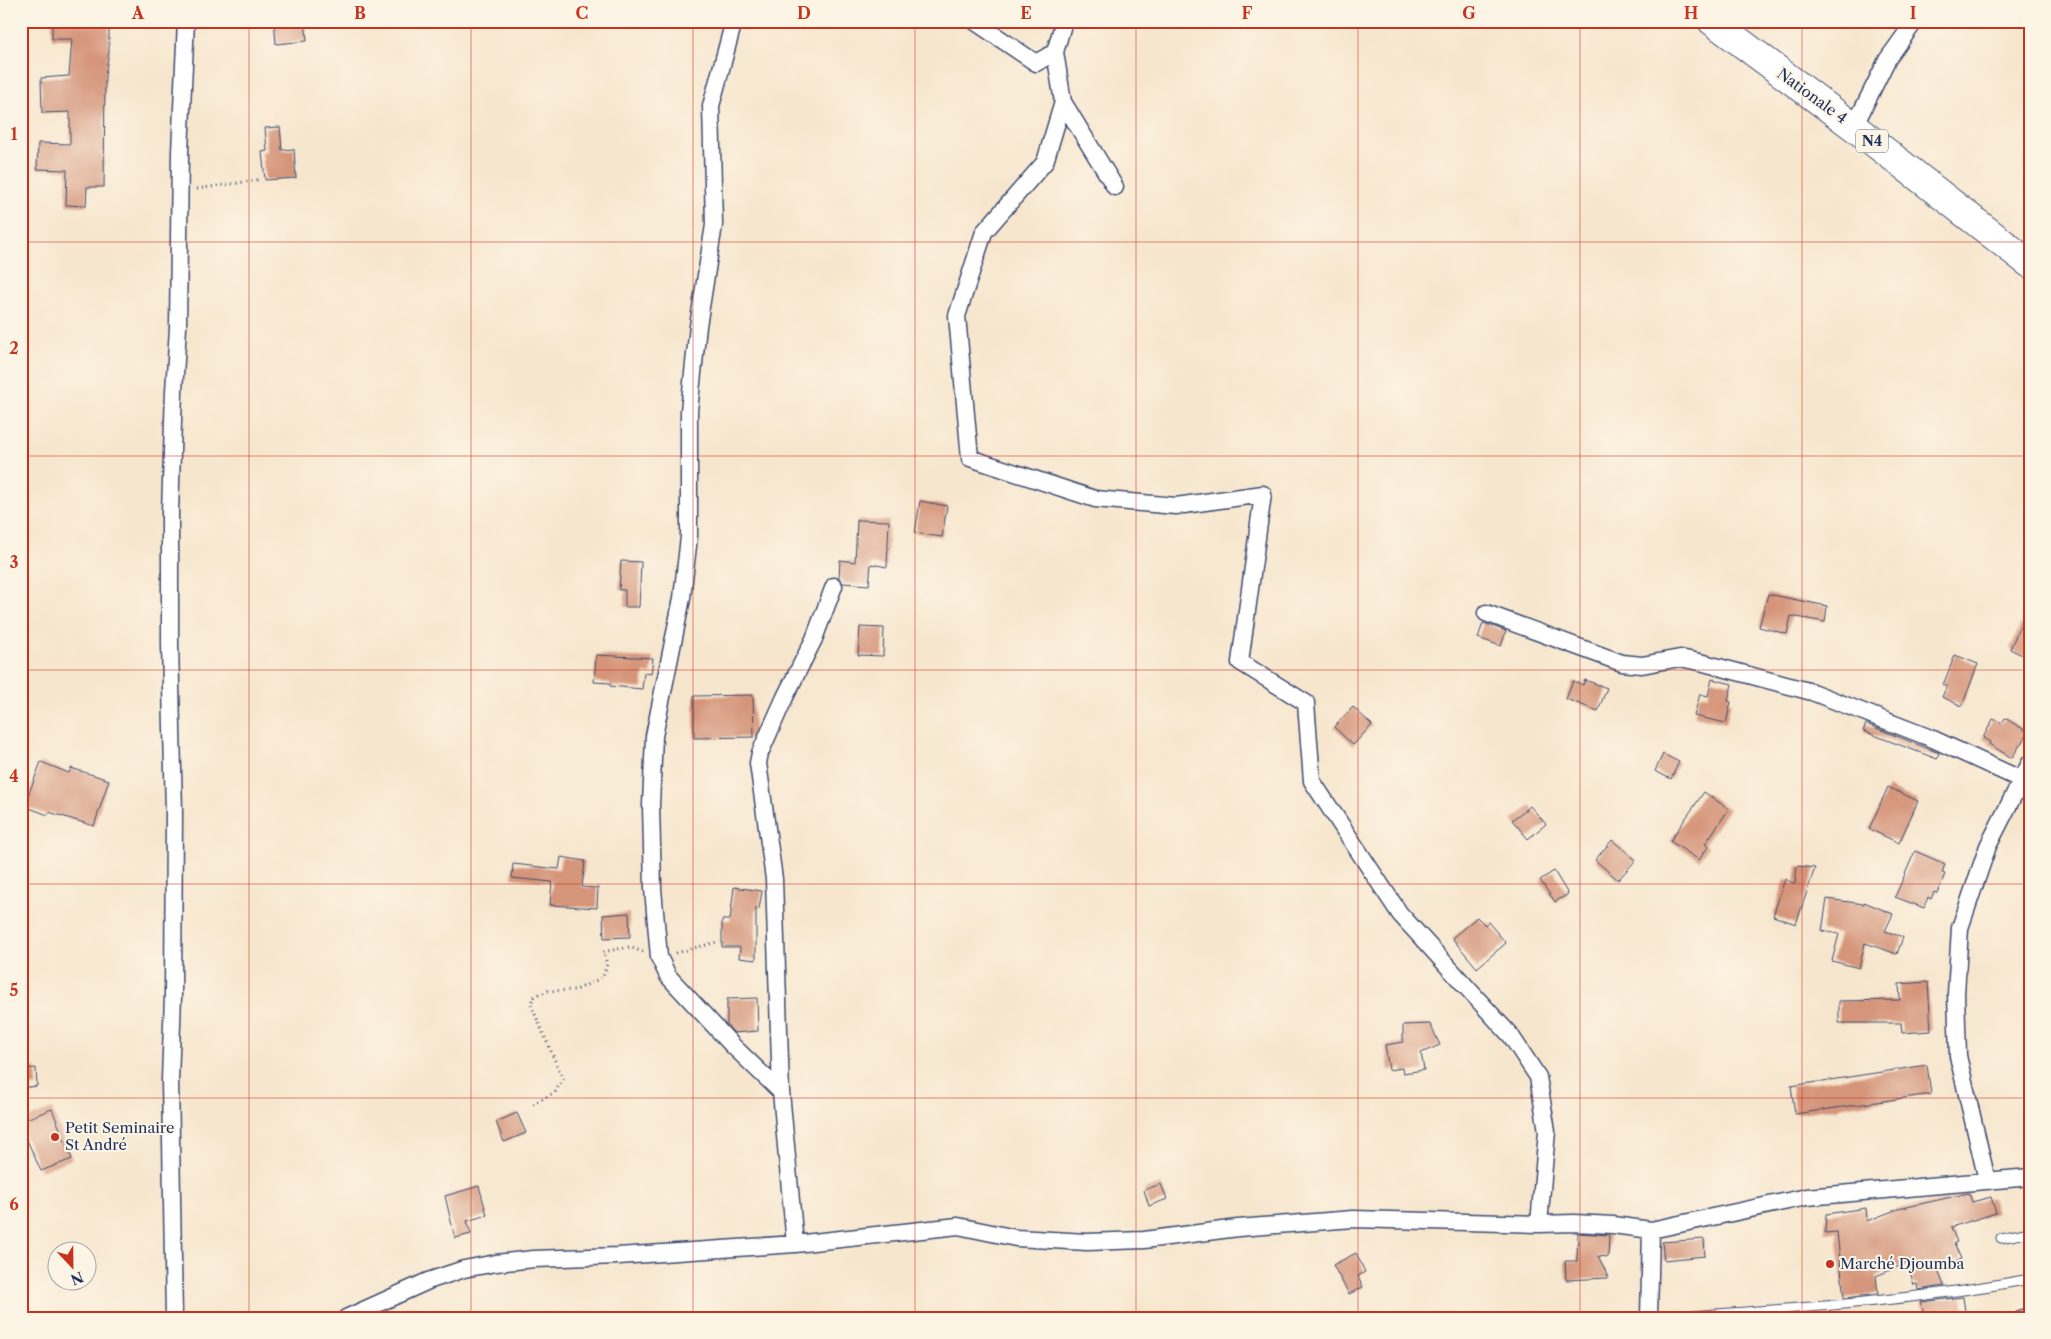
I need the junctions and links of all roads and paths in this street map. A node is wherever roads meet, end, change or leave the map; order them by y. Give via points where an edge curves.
1 (186, 21) edge
2 (734, 21) edge
3 (974, 21) edge
4 (1064, 21) edge
5 (1712, 21) edge
6 (1915, 21) edge
7 (1055, 52) junction
8 (1063, 102) junction
9 (1854, 127) junction
10 (258, 180) dead end
11 (1115, 187) dead end
12 (180, 192) junction
13 (2030, 264) edge
14 (834, 586) dead end
15 (1486, 613) dead end
16 (2030, 763) edge
17 (2022, 780) junction
18 (717, 942) dead end
19 (659, 957) junction
20 (781, 1092) junction
21 (533, 1104) dead end
22 (2030, 1177) edge
23 (1986, 1180) junction
24 (1539, 1224) junction
25 (1651, 1230) junction
26 (2030, 1232) edge
27 (2001, 1238) dead end
28 (795, 1244) junction
29 (2030, 1279) edge
30 (2030, 1317) edge
31 (174, 1318) edge
32 (346, 1318) edge
33 (1649, 1318) edge
34 (1656, 1318) edge
35 (2023, 1318) edge

1 - 12 street
2 - 19 street via 711,106 714,226 689,411 689,537 682,598 654,736 651,805
3 - 7 street via 1036,63
4 - 7 street
5 - 9 highway, Nationale 4 / N4
6 - 9 street via 1887,60
7 - 8 street
8 - 11 street
8 - 24 street via 1045,162 984,232 957,316 970,458 1095,500 1176,506 1263,494 1240,662 1306,703 1312,781 1400,914 1511,1036 1538,1077 1547,1131
9 - 13 highway, Nationale 4 / N4
10 - 12 path
12 - 31 street via 170,513 174,831 170,1080
14 - 20 street via 758,763 774,879
15 - 17 street via 1622,663 1642,665 1680,658 1812,692 1942,743
16 - 17 street
17 - 23 street via 1988,846 1960,928 1956,994 1958,1056
18 - 19 path
19 - 20 street via 668,976
19 - 21 path via 629,947 602,952 607,964 603,977 576,990 548,991 532,998 531,1004 563,1079 556,1092
20 - 28 street
22 - 23 street
23 - 25 street via 1806,1198
24 - 25 street via 1613,1224
24 - 28 street via 1353,1219 1238,1228 1144,1240 1087,1242 1016,1238 958,1226
25 - 33 street
26 - 27 lane
28 - 32 street via 496,1263 428,1281
29 - 34 lane via 1834,1306
30 - 35 street

